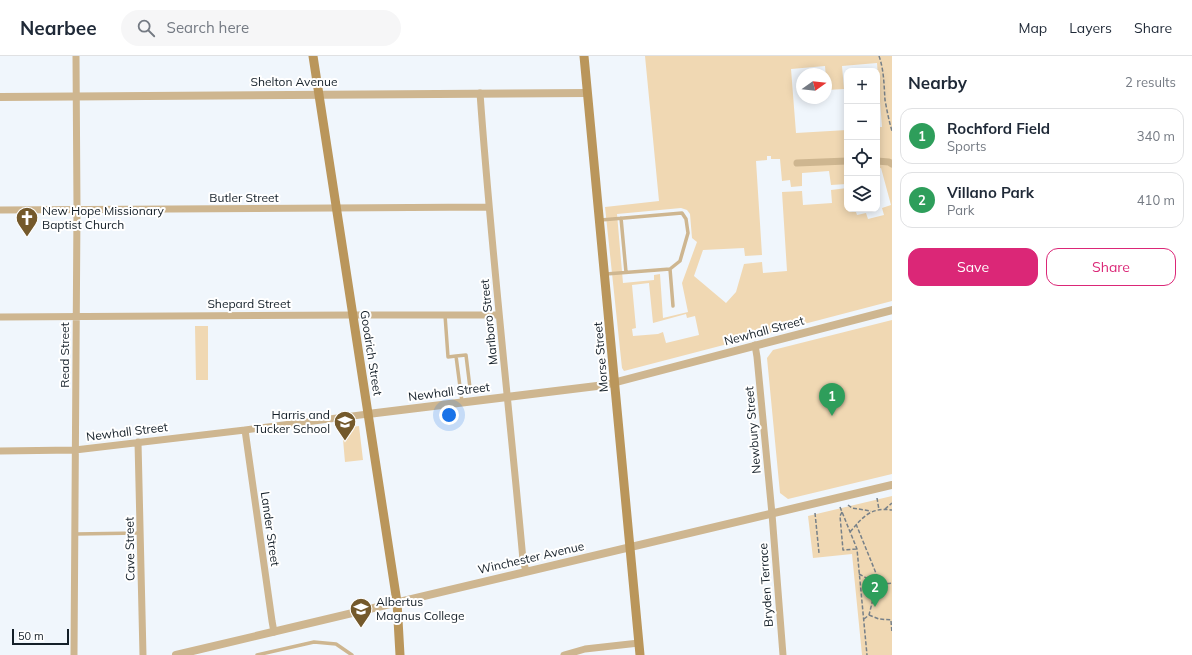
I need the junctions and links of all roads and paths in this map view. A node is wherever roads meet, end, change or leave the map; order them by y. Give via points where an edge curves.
1 (76, 56) edge
2 (314, 56) edge
3 (584, 56) edge
4 (879, 56) edge
5 (480, 93) junction
6 (587, 93) junction
7 (319, 94) junction
8 (77, 96) junction
9 (0, 97) edge
10 (892, 131) edge
11 (844, 161) edge
12 (880, 162) edge
13 (797, 163) dead end
14 (892, 164) edge
15 (489, 207) junction
16 (337, 208) junction
17 (77, 209) junction
18 (0, 210) edge
19 (621, 218) junction
20 (600, 220) junction
21 (670, 269) junction
22 (626, 272) junction
23 (605, 274) junction
24 (673, 306) dead end
25 (892, 310) edge
26 (352, 315) junction
27 (445, 315) junction
28 (499, 315) junction
29 (76, 316) junction
30 (0, 317) edge
31 (755, 346) junction
32 (456, 356) junction
33 (615, 382) junction
34 (460, 389) junction
35 (508, 397) junction
36 (462, 403) junction
37 (368, 414) junction
38 (245, 430) junction
39 (138, 442) junction
40 (75, 450) junction
41 (0, 451) edge
42 (892, 485) edge
43 (877, 498) dead end
44 (892, 503) edge
45 (848, 505) dead end
46 (840, 507) dead end
47 (885, 509) junction
48 (879, 510) junction
49 (892, 510) edge
50 (842, 512) junction
51 (872, 512) junction
52 (815, 513) dead end
53 (772, 514) junction
54 (856, 524) junction
55 (850, 532) junction
56 (140, 533) junction
57 (75, 534) junction
58 (630, 546) junction
59 (857, 549) junction
60 (819, 553) dead end
61 (526, 572) junction
62 (859, 574) junction
63 (877, 583) junction
64 (880, 583) junction
65 (892, 583) edge
66 (397, 602) junction
67 (870, 615) junction
68 (863, 619) junction
69 (891, 620) edge
70 (274, 632) junction
71 (892, 633) edge
72 (639, 643) junction
73 (74, 655) edge
74 (143, 655) edge
75 (177, 655) edge
76 (257, 655) edge
77 (352, 655) edge
78 (400, 655) edge
79 (564, 655) edge
80 (640, 655) edge
81 (782, 655) edge
82 (866, 655) edge

1 - 8 street, Read Street
2 - 7 main road, Goodrich Street
3 - 6 main road, Morse Street
4 - 10 path via 883,67
5 - 6 street, Shelton Avenue
5 - 7 street, Shelton Avenue
5 - 15 street, Marlboro Street
6 - 20 main road, Morse Street
7 - 8 street, Shelton Avenue
7 - 16 main road, Goodrich Street
8 - 9 street, Shelton Avenue
8 - 17 street, Read Street
11 - 13 street
12 - 14 street
15 - 16 street, Butler Street
15 - 28 street, Marlboro Street
16 - 17 street, Butler Street
16 - 26 main road, Goodrich Street
17 - 18 street, Butler Street
17 - 29 street, Read Street
19 - 20 lane
19 - 21 lane via 682,213 685,215 688,233 680,261
19 - 22 lane
20 - 23 main road, Morse Street
21 - 22 lane
21 - 24 lane
22 - 23 lane
23 - 33 main road, Morse Street
25 - 31 street, Newhall Street
26 - 27 street, Shepard Street
26 - 29 street, Shepard Street
26 - 37 main road, Goodrich Street
27 - 28 street, Shepard Street
27 - 32 lane via 448,357
28 - 35 street, Marlboro Street
29 - 30 street, Shepard Street
29 - 40 street, Read Street
31 - 33 street, Newhall Street
31 - 53 street, Newbury Street
32 - 34 lane
32 - 34 lane via 466,355 470,388
33 - 35 street, Newhall Street
33 - 58 main road, Morse Street
34 - 36 lane
35 - 36 street, Newhall Street
35 - 61 street, Marlboro Street
36 - 37 street, Newhall Street
37 - 38 street, Newhall Street
37 - 66 main road, Goodrich Street
38 - 39 street, Newhall Street
38 - 70 street, Lander Street
39 - 40 street, Newhall Street
39 - 56 street, Cave Street
40 - 41 street, Newhall Street
40 - 57 street, Read Street
42 - 53 street, Winchester Avenue
43 - 48 path
44 - 47 path
45 - 51 path
46 - 50 path
47 - 48 path
47 - 49 path
48 - 51 path
50 - 55 path
50 - 59 path via 840,516 843,550
51 - 54 path
52 - 60 path
53 - 58 street, Winchester Avenue
53 - 81 street, Bryden Terrace
54 - 55 path
54 - 64 path
55 - 59 path
56 - 57 lane
56 - 74 street, Cave Street
57 - 73 street, Read Street
58 - 61 street, Winchester Avenue
58 - 72 main road, Morse Street
59 - 62 path
61 - 66 street, Winchester Avenue
62 - 63 path
62 - 68 path
63 - 64 path
63 - 67 path
64 - 65 path
66 - 70 street, Winchester Avenue
66 - 78 main road, Goodrich Street
67 - 68 path
67 - 69 path
68 - 82 path
69 - 71 path
70 - 75 street, Winchester Avenue
72 - 79 street via 585,649
72 - 80 main road, Morse Street
76 - 77 lane via 314,642 336,644

